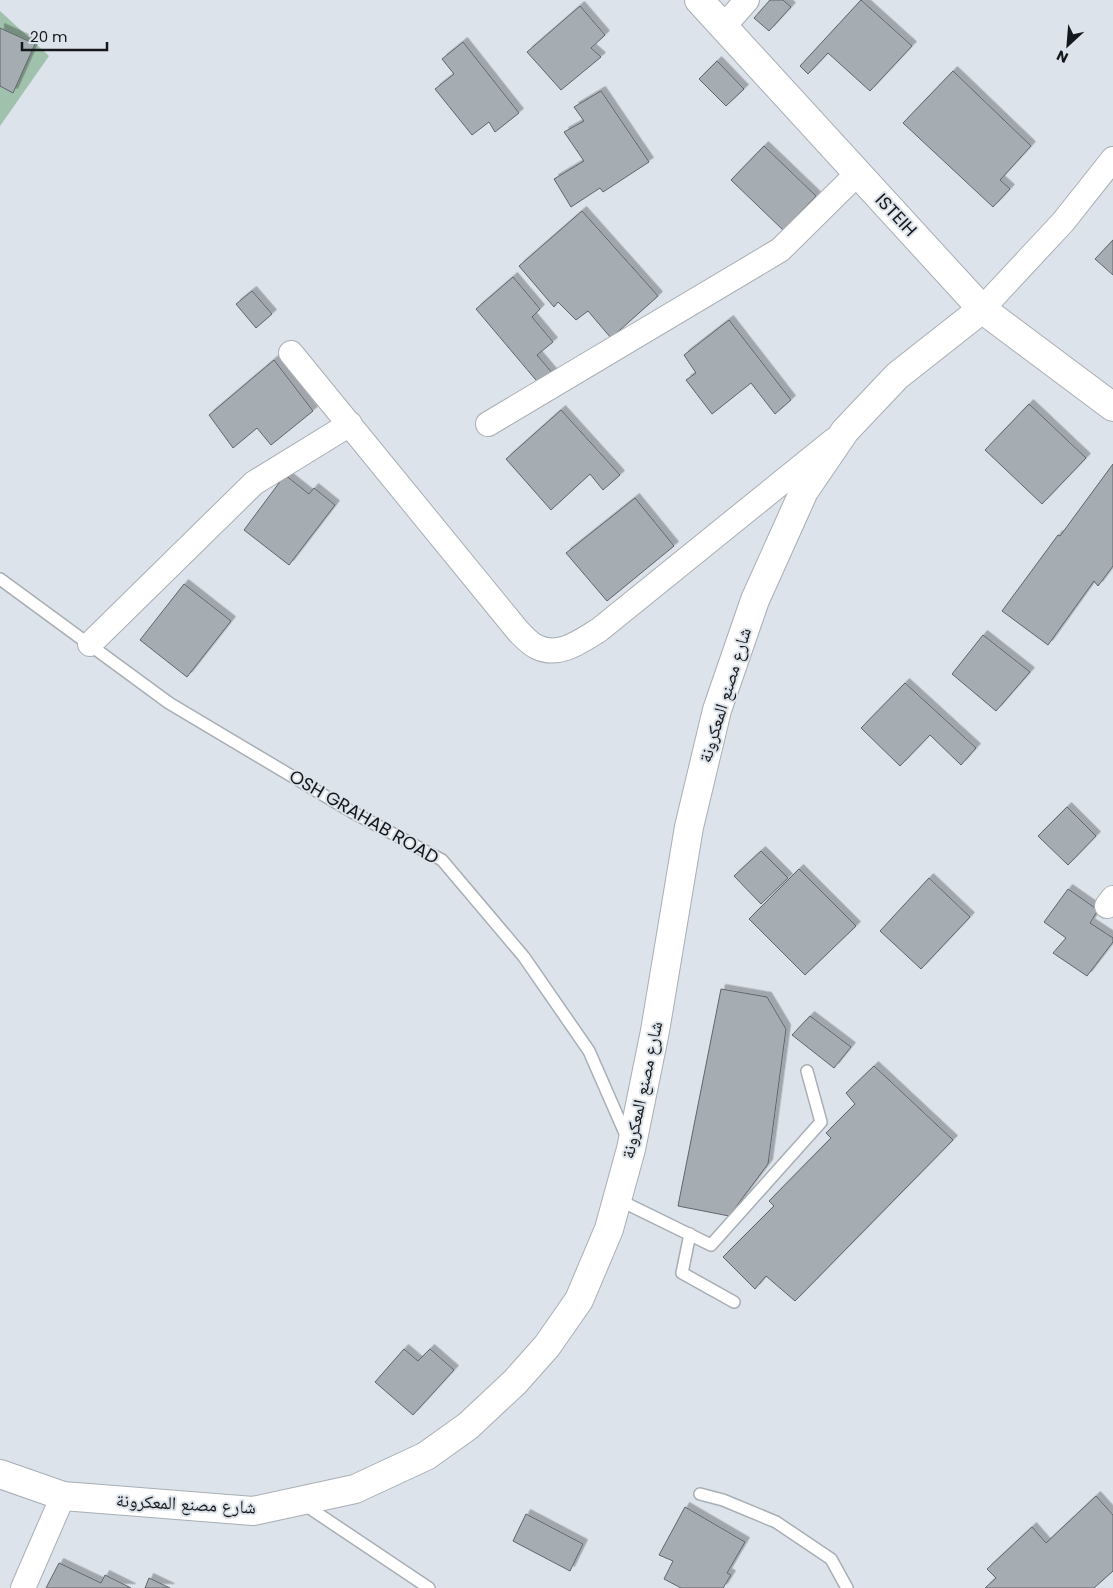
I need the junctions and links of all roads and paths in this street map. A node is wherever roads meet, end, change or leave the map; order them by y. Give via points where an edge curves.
1 (699, 0) edge
2 (747, 0) edge
3 (723, 27) junction
4 (1113, 159) edge
5 (858, 173) junction
6 (982, 309) junction
7 (291, 353) dead end
8 (1113, 407) edge
9 (350, 424) junction
10 (488, 424) dead end
11 (845, 431) junction
12 (0, 579) edge
13 (90, 644) junction
14 (807, 1072) dead end
15 (631, 1148) junction
16 (617, 1199) junction
17 (690, 1234) junction
18 (734, 1302) dead end
19 (0, 1474) edge
20 (700, 1494) dead end
21 (63, 1496) junction
22 (299, 1501) junction
23 (23, 1588) edge
24 (429, 1588) edge
25 (847, 1588) edge

1 - 3 street, ISTEIH
2 - 3 street
3 - 5 street, ISTEIH
4 - 6 street via 1063,222
5 - 6 street, ISTEIH
5 - 10 street via 780,250
6 - 8 street, ISTEIH
6 - 11 street, شارع مصنع المعكرونة via 898,376
7 - 9 street
9 - 11 street via 518,631 535,646 547,651 575,645 599,630
9 - 13 street via 254,483
11 - 15 street, شارع مصنع المعكرونة via 804,491 755,600 717,710 689,827 655,1031
12 - 13 lane, OSH GRAHAB ROAD
13 - 15 lane, OSH GRAHAB ROAD via 170,703 352,812 442,860 524,957 589,1051
14 - 17 lane via 822,1122 711,1245
15 - 16 street, شارع مصنع المعكرونة
16 - 17 lane
16 - 22 street, شارع مصنع المعكرونة via 609,1229 579,1300 547,1346 515,1382 468,1426 426,1456 355,1489
17 - 18 lane via 682,1273
19 - 21 street, شارع مصنع المعكرونة
20 - 25 lane via 776,1522 832,1559
21 - 22 street, شارع مصنع المعكرونة via 253,1510
21 - 23 street
22 - 24 lane

